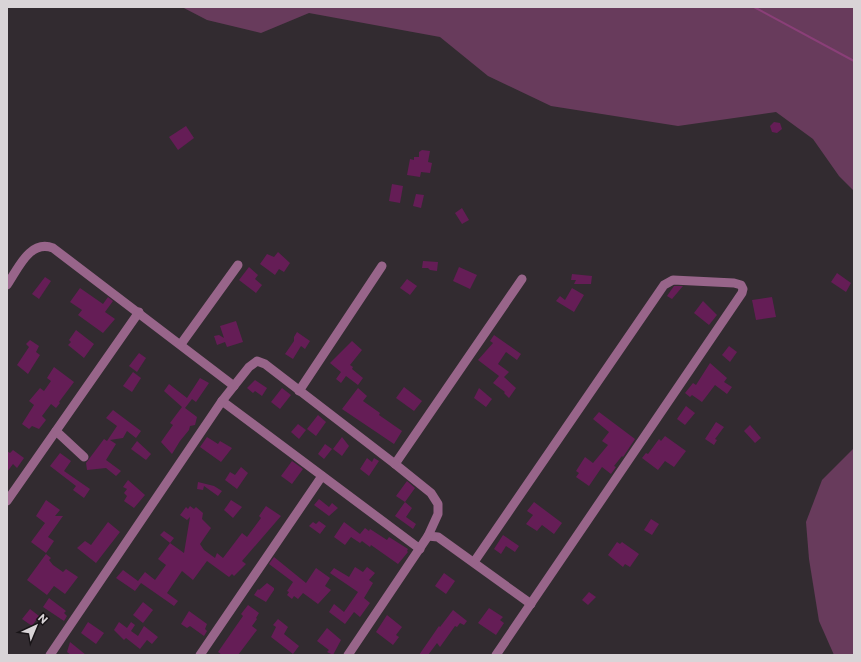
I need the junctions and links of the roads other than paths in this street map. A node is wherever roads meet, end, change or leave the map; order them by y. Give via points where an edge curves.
1 (238, 265) dead end
2 (382, 266) dead end
3 (522, 279) dead end
4 (7, 285) edge
5 (139, 312) junction
6 (181, 344) junction
7 (234, 386) junction
8 (299, 391) junction
9 (222, 401) junction
10 (56, 431) junction
11 (84, 458) dead end
12 (395, 464) junction
13 (322, 476) junction
14 (7, 501) edge
15 (428, 536) junction
16 (420, 549) junction
17 (474, 562) junction
18 (531, 604) junction
19 (50, 655) edge
20 (200, 655) edge
21 (348, 655) edge
22 (496, 655) edge

1 - 6 street
2 - 8 street
3 - 12 street
4 - 5 street via 30,251 36,247 46,246 53,248
5 - 6 street
5 - 10 street
6 - 7 street
7 - 8 street via 256,361 265,364
7 - 9 street
8 - 12 street
9 - 13 street
9 - 19 street
10 - 11 street
10 - 14 street
12 - 15 street via 431,493 438,504 438,514
13 - 16 street
13 - 20 street
15 - 16 street
15 - 17 street via 438,537
16 - 21 street
17 - 18 street
17 - 18 street via 664,285 673,280 739,284 743,287 742,293
18 - 22 street

